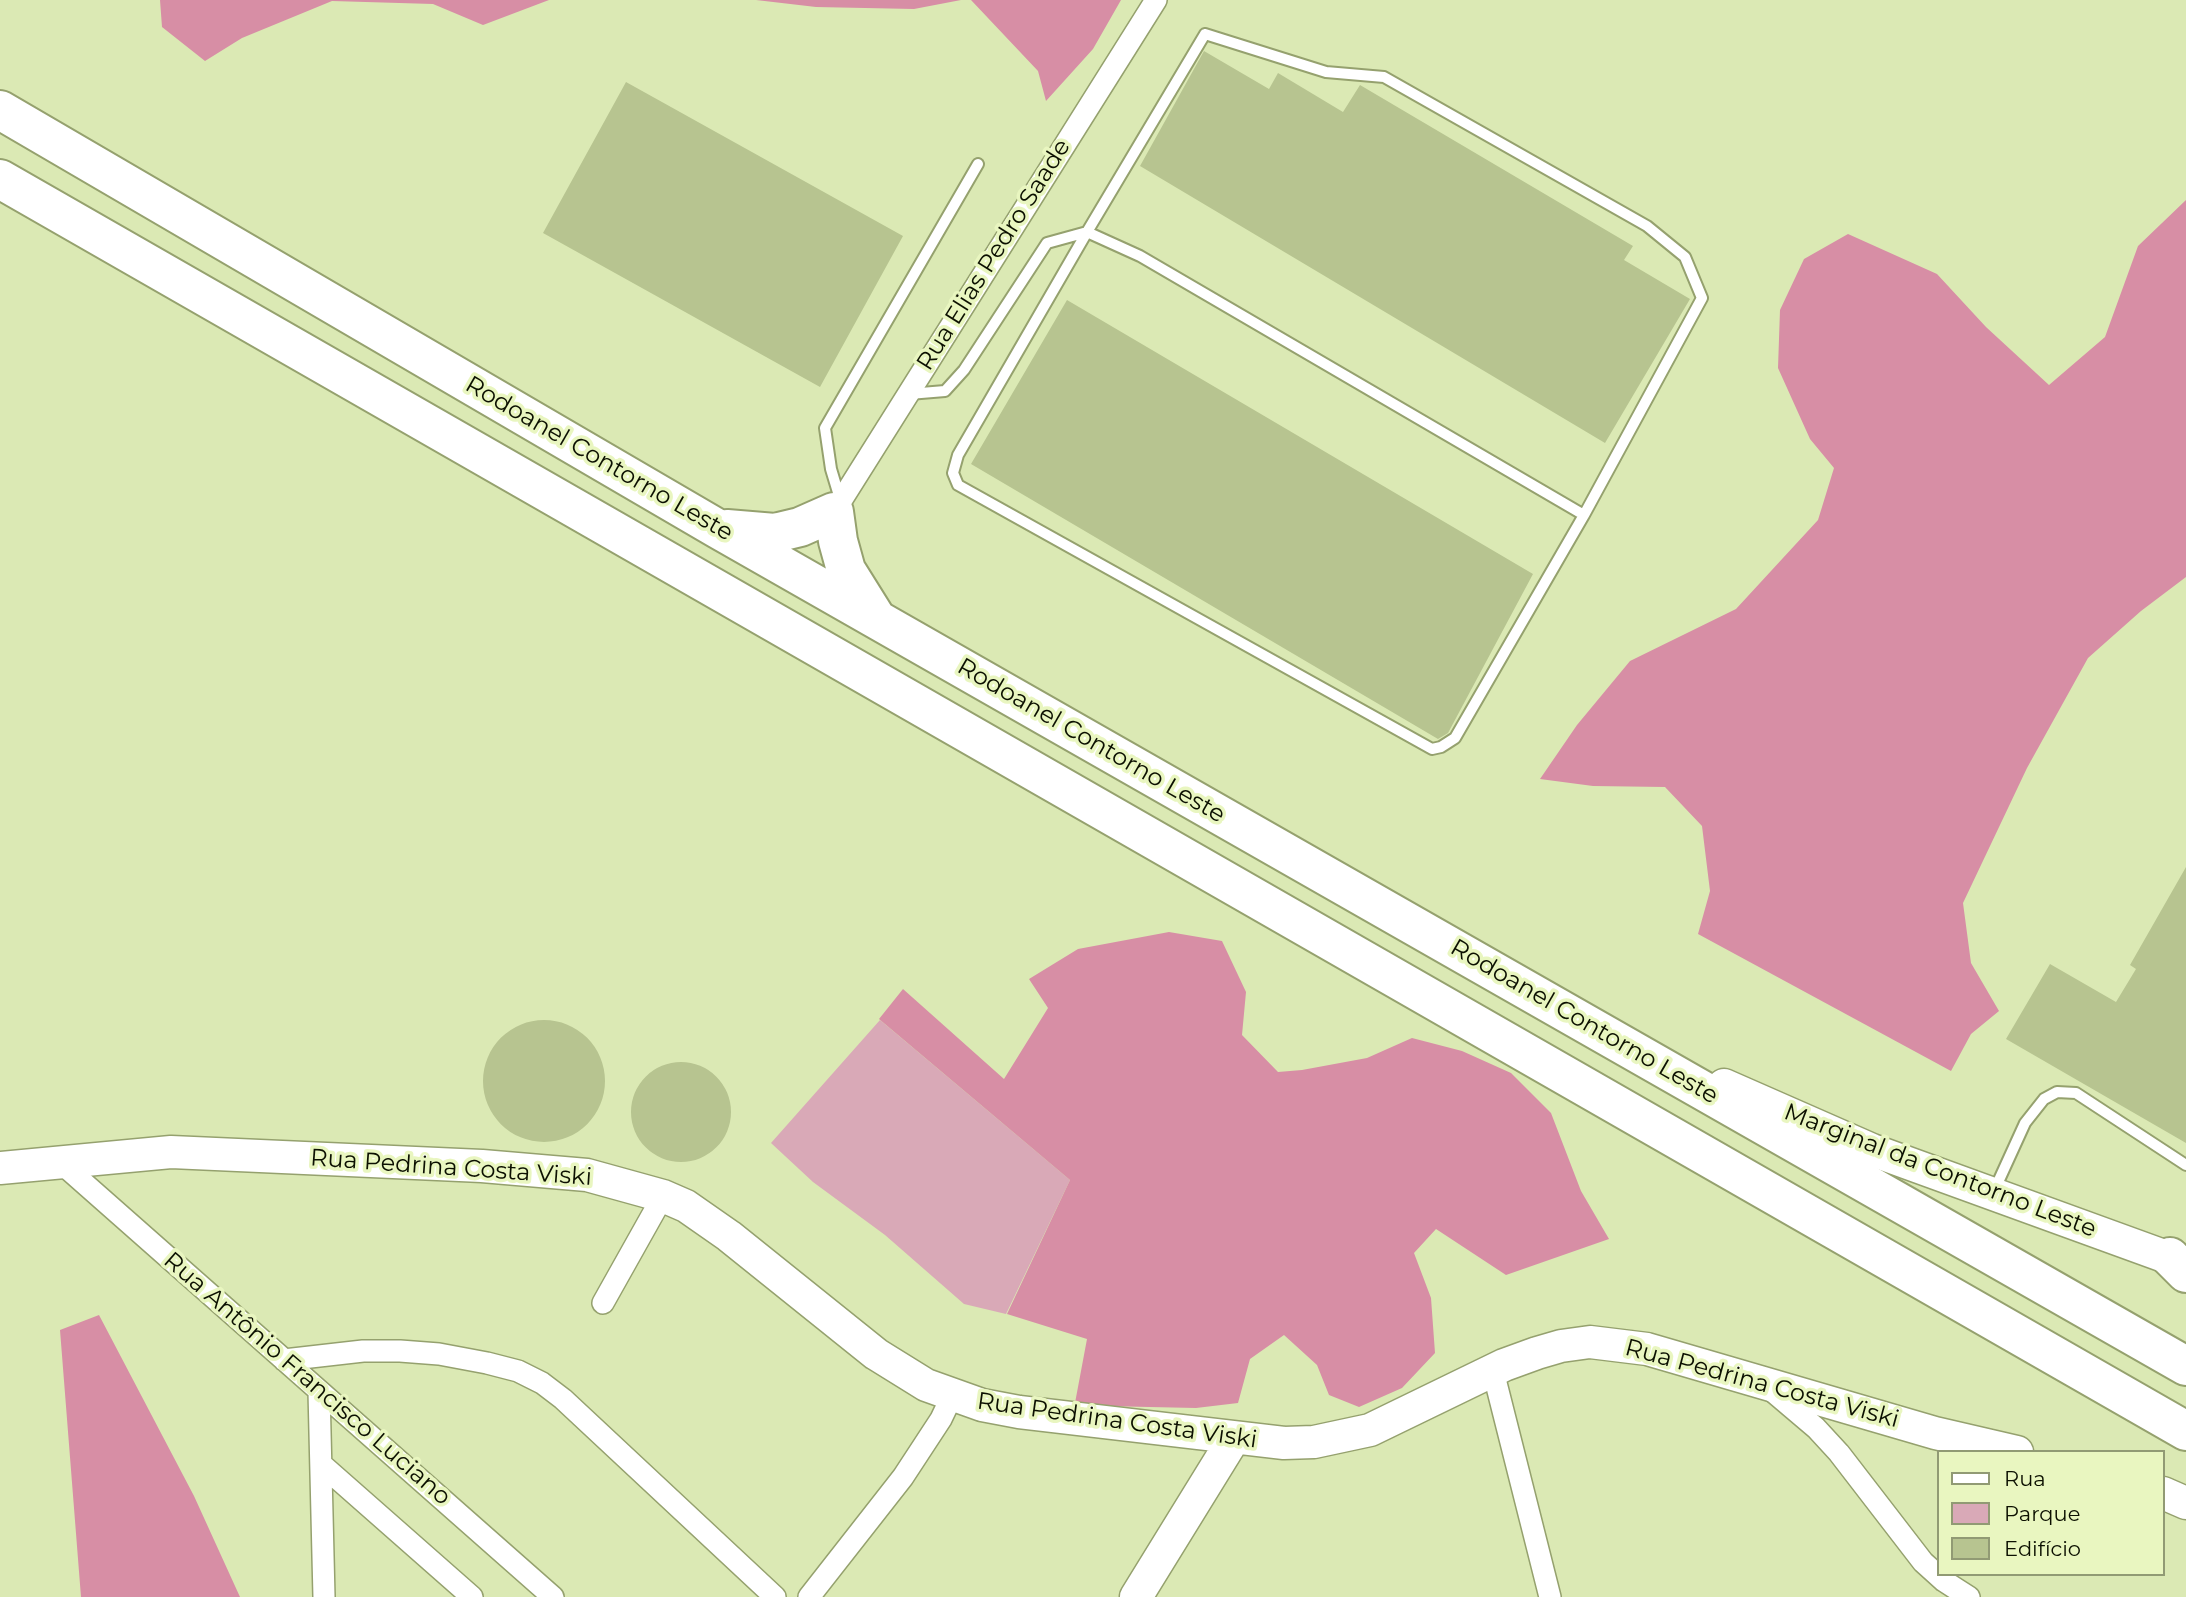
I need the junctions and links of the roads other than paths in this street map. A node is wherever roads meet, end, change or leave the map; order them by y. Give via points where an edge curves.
1 (1156, 0) edge
2 (0, 110) edge
3 (978, 163) dead end
4 (0, 179) edge
5 (1087, 232) junction
6 (906, 395) junction
7 (837, 507) junction
8 (1584, 515) junction
9 (718, 529) junction
10 (877, 620) junction
11 (1581, 1020) junction
12 (60, 1162) junction
13 (2186, 1165) edge
14 (0, 1168) edge
15 (1993, 1194) junction
16 (663, 1196) junction
17 (2180, 1265) edge
18 (603, 1303) dead end
19 (285, 1360) junction
20 (2186, 1366) edge
21 (1493, 1371) junction
22 (1766, 1385) junction
23 (319, 1391) junction
24 (952, 1396) junction
25 (2186, 1431) edge
26 (1234, 1438) junction
27 (2008, 1450) edge
28 (321, 1464) junction
29 (2165, 1494) edge
30 (2186, 1503) edge
31 (1938, 1576) edge
32 (1938, 1576) edge
33 (324, 1597) edge
34 (472, 1597) edge
35 (553, 1597) edge
36 (775, 1597) edge
37 (809, 1597) edge
38 (1136, 1597) edge
39 (1550, 1597) edge
40 (1969, 1597) edge

1 - 6 street, Rua Elias Pedro Saade
2 - 9 highway, Rodoanel Contorno Leste
3 - 7 lane via 825,428
4 - 25 highway
5 - 6 lane via 1046,243 964,370 945,391
5 - 8 lane via 1140,256
5 - 8 lane via 1205,34 1326,72 1384,77 1636,219 1685,257 1702,298
5 - 8 lane via 958,455 953,472 958,485 1432,749 1455,738
6 - 7 street, Rua Elias Pedro Saade
7 - 9 highway via 800,527 775,533
7 - 10 highway via 838,541 846,570
9 - 10 highway, Rodoanel Contorno Leste
10 - 11 highway, Rodoanel Contorno Leste
11 - 15 street, Marginal da Contorno Leste via 1830,1132
11 - 20 highway, Rodoanel Contorno Leste
12 - 14 street, Rua Pedrina Costa Viski
12 - 16 street, Rua Pedrina Costa Viski via 171,1152 482,1166 587,1175
12 - 19 street, Rua Antônio Francisco Luciano
13 - 15 lane via 2076,1093 2057,1091 2044,1099 2025,1123
15 - 17 street, Marginal da Contorno Leste
16 - 18 street
16 - 24 street, Rua Pedrina Costa Viski via 706,1219 902,1372
19 - 23 street, Rua Antônio Francisco Luciano
19 - 36 street via 400,1351 439,1354 518,1371 563,1399
21 - 22 street, Rua Pedrina Costa Viski via 1537,1353 1590,1342 1647,1349
21 - 26 street, Rua Pedrina Costa Viski via 1396,1419 1344,1437 1284,1443
21 - 39 street
22 - 27 street, Rua Pedrina Costa Viski
22 - 31 street via 1839,1453
23 - 28 street
23 - 35 street, Rua Antônio Francisco Luciano
24 - 26 street, Rua Pedrina Costa Viski via 1019,1412
24 - 37 street via 903,1477
26 - 38 street
28 - 33 street
28 - 34 street
29 - 30 street
32 - 40 street

